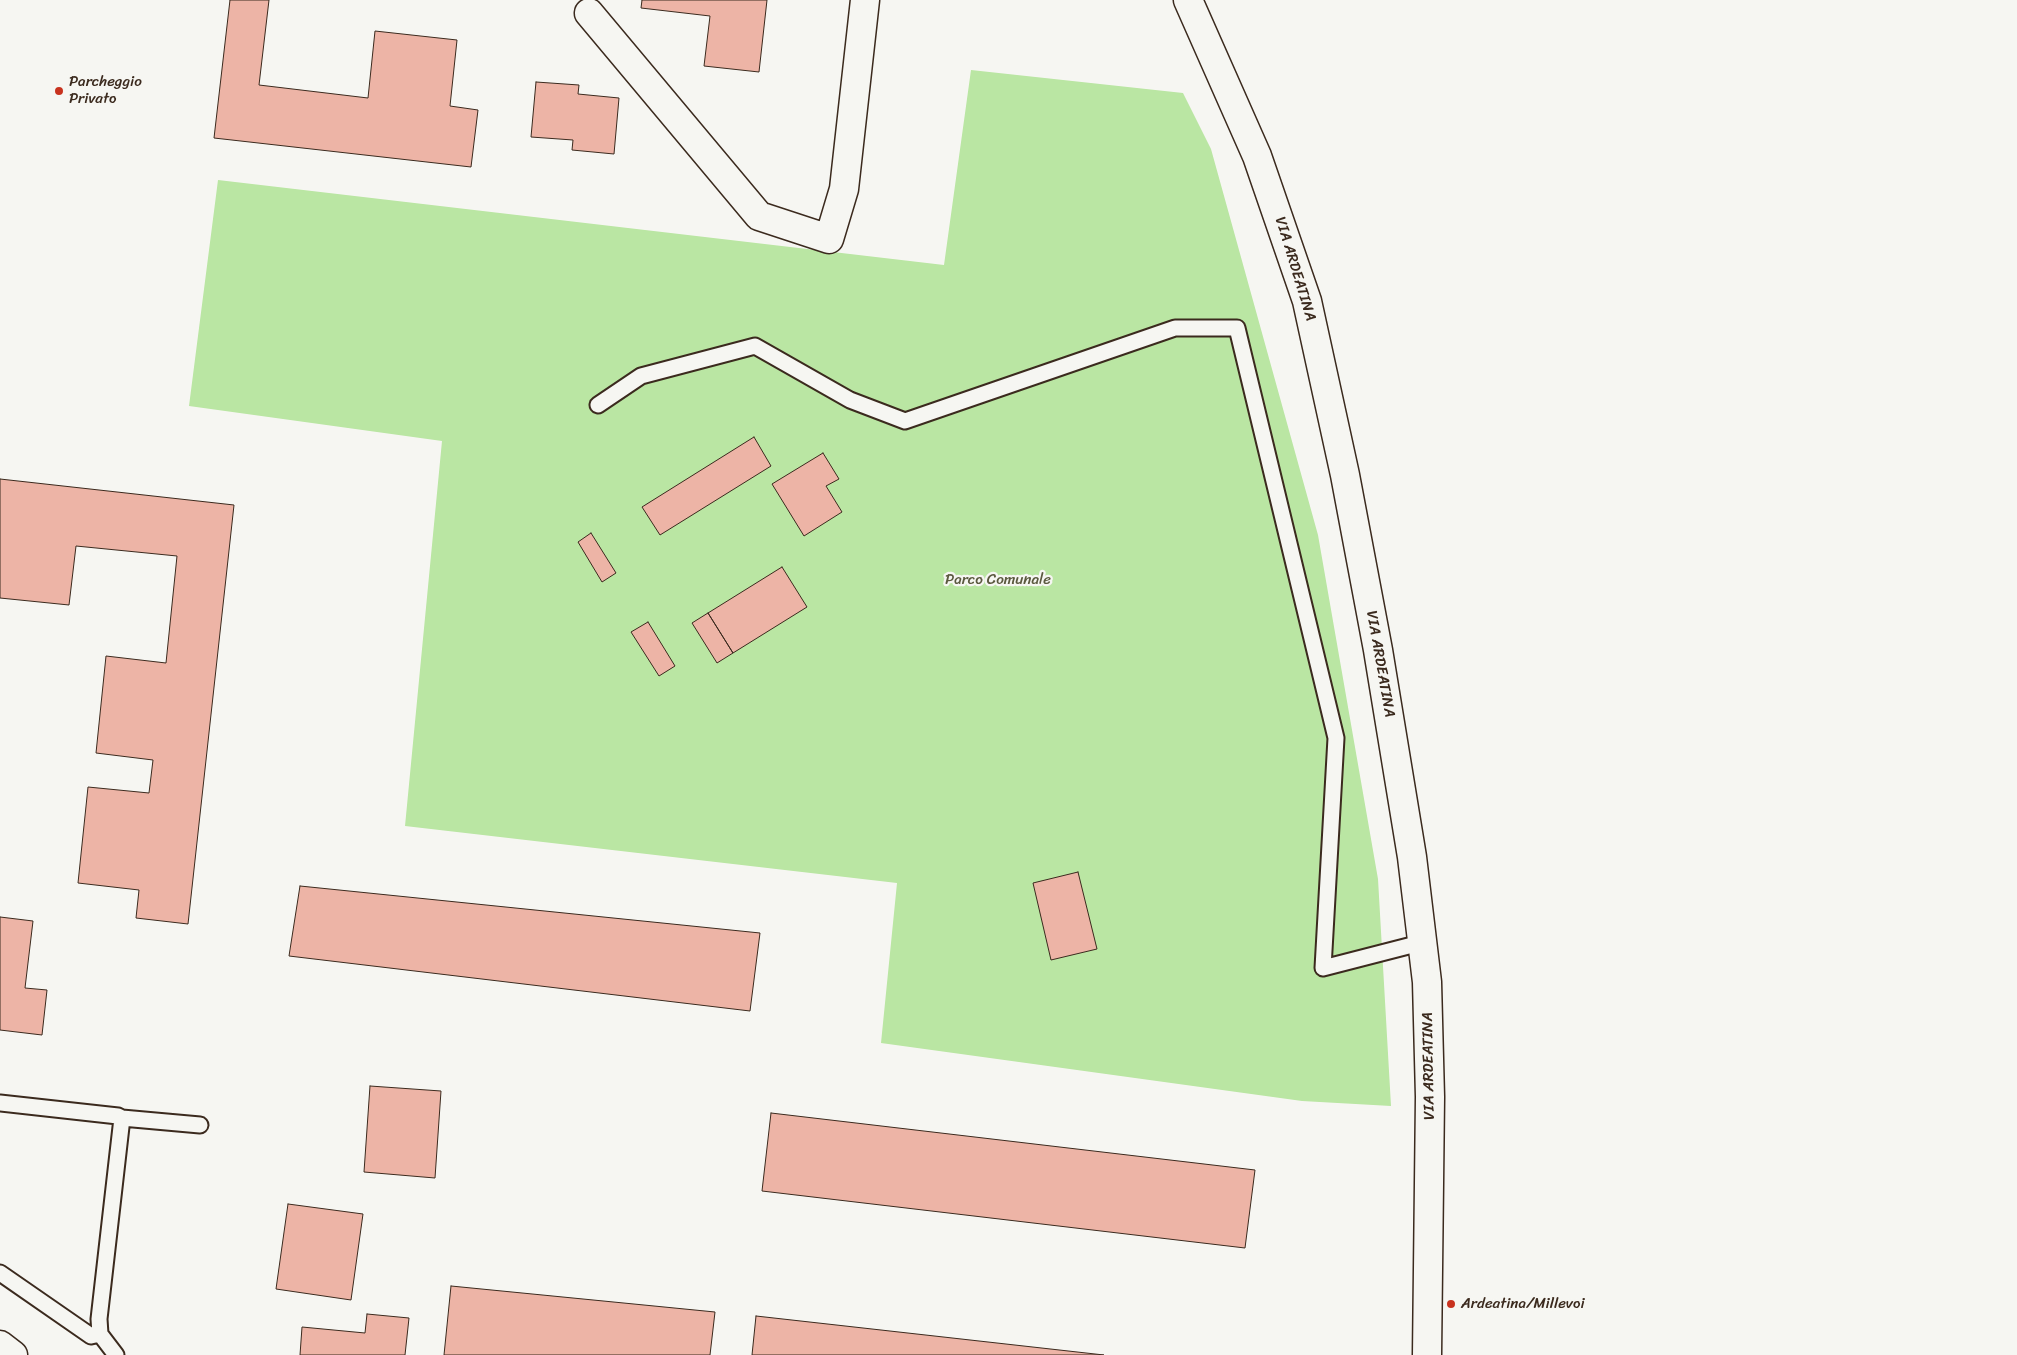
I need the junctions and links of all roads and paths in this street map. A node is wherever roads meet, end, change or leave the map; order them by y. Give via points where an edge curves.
1 (865, 0) edge
2 (1188, 0) edge
3 (589, 13) dead end
4 (598, 404) dead end
5 (1424, 942) junction
6 (0, 1103) edge
7 (122, 1118) junction
8 (200, 1125) dead end
9 (0, 1273) edge
10 (100, 1334) junction
11 (0, 1345) edge
12 (13, 1355) edge
13 (116, 1355) edge
14 (1427, 1355) edge

1 - 3 main road via 844,189 829,239 759,216
2 - 5 main road, VIA ARDEATINA via 1257,156 1312,320 1378,650
4 - 5 lane via 641,376 755,346 850,400 905,421 1175,328 1237,328 1336,738 1323,968
5 - 14 main road, VIA ARDEATINA via 1430,1097
6 - 7 lane
7 - 8 lane
7 - 10 lane via 99,1319
9 - 10 lane via 91,1336
10 - 13 lane
11 - 12 main road

